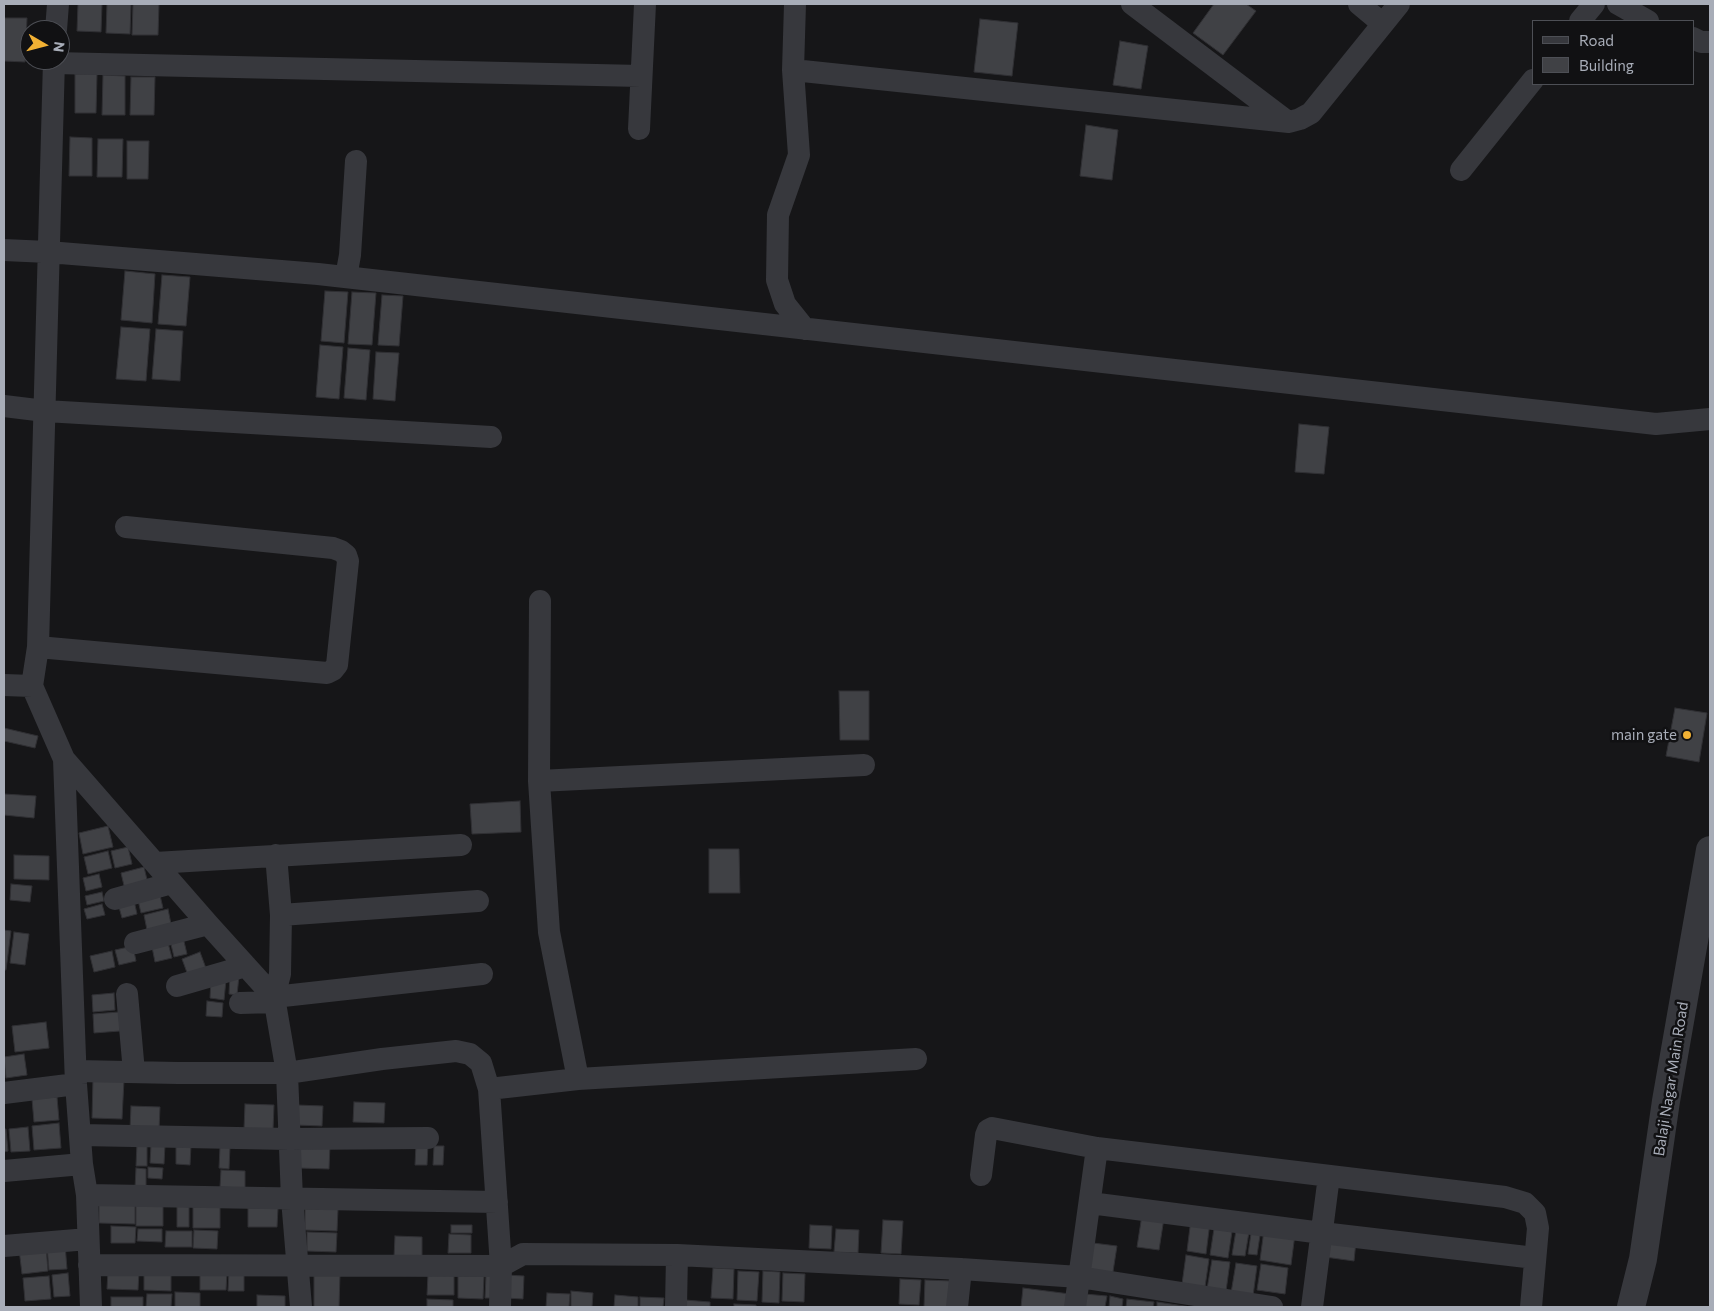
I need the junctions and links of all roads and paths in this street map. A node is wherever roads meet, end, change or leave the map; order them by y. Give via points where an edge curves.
1 (58, 4) edge
2 (645, 4) edge
3 (795, 4) edge
4 (1132, 4) edge
5 (1359, 4) edge
6 (1399, 4) edge
7 (1594, 4) edge
8 (1618, 4) edge
9 (57, 20) edge
10 (1581, 20) edge
11 (1646, 20) edge
12 (1383, 24) junction
13 (1694, 38) edge
14 (1710, 42) edge
15 (70, 61) edge
16 (54, 70) edge
17 (793, 70) junction
18 (641, 76) junction
19 (1532, 81) edge
20 (1288, 122) junction
21 (639, 129) dead end
22 (356, 161) dead end
23 (1461, 170) dead end
24 (4, 250) edge
25 (48, 252) junction
26 (346, 277) junction
27 (805, 329) junction
28 (4, 406) edge
29 (45, 410) junction
30 (1710, 419) edge
31 (491, 437) dead end
32 (126, 527) dead end
33 (540, 601) dead end
34 (38, 647) junction
35 (4, 685) edge
36 (32, 686) junction
37 (64, 759) junction
38 (864, 765) dead end
39 (539, 781) junction
40 (461, 844) dead end
41 (1710, 850) edge
42 (276, 856) junction
43 (155, 863) junction
44 (172, 883) junction
45 (115, 899) dead end
46 (478, 901) dead end
47 (281, 915) junction
48 (208, 924) junction
49 (135, 943) dead end
50 (246, 966) junction
51 (482, 974) dead end
52 (177, 986) dead end
53 (127, 994) dead end
54 (274, 1000) junction
55 (240, 1003) dead end
56 (916, 1060) dead end
57 (134, 1072) junction
58 (287, 1073) junction
59 (76, 1078) junction
60 (578, 1079) junction
61 (488, 1088) junction
62 (4, 1093) edge
63 (81, 1135) junction
64 (428, 1138) dead end
65 (289, 1139) junction
66 (1096, 1148) junction
67 (82, 1164) junction
68 (4, 1171) edge
69 (982, 1175) dead end
70 (1329, 1176) junction
71 (87, 1195) junction
72 (292, 1199) junction
73 (498, 1202) junction
74 (1090, 1203) junction
75 (1322, 1233) junction
76 (88, 1240) junction
77 (4, 1246) edge
78 (677, 1256) junction
79 (1535, 1258) junction
80 (89, 1265) junction
81 (298, 1266) junction
82 (501, 1266) junction
83 (961, 1269) junction
84 (1079, 1277) junction
85 (91, 1307) edge
86 (301, 1307) edge
87 (500, 1307) edge
88 (676, 1307) edge
89 (957, 1307) edge
90 (1075, 1307) edge
91 (1272, 1307) edge
92 (1312, 1307) edge
93 (1531, 1307) edge
94 (1631, 1307) edge

1 - 9 street
2 - 18 street
3 - 17 street
4 - 20 street
5 - 12 street
6 - 12 street
7 - 10 street
8 - 11 street
12 - 20 street via 1311,113
13 - 14 street
15 - 18 street
16 - 25 street
17 - 20 street
17 - 27 street via 799,155 778,215 777,280 785,304
18 - 21 street
19 - 23 street
22 - 26 street
24 - 25 street
25 - 26 street
25 - 29 street
26 - 27 street
27 - 30 street via 1656,424
28 - 29 street
29 - 31 street
29 - 34 street
32 - 34 street via 341,550 348,561 337,665 327,673
33 - 39 street
34 - 36 street
35 - 36 street
36 - 37 street
37 - 43 street
37 - 59 street
38 - 39 street
39 - 60 street via 549,932
40 - 42 street
41 - 94 street, Balaji Nagar Main Road via 1642,1259
42 - 43 street
42 - 47 street
43 - 44 street
44 - 45 street
44 - 48 street
46 - 47 street
47 - 54 street via 280,974
48 - 49 street
48 - 50 street
50 - 52 street
50 - 54 street
51 - 54 street
53 - 57 street
54 - 55 street
54 - 58 street
56 - 60 street
57 - 58 street
57 - 59 street
58 - 61 street via 456,1051 470,1054 481,1063
58 - 65 street
59 - 62 street
59 - 63 street
60 - 61 street
61 - 73 street
63 - 65 street
63 - 67 street
64 - 65 street
65 - 72 street
66 - 69 street via 992,1128 986,1135
66 - 70 street
66 - 74 street
67 - 68 street
67 - 71 street
70 - 75 street
70 - 79 street via 1525,1203 1535,1213 1538,1228
71 - 72 street
71 - 76 street
72 - 73 street
72 - 81 street
73 - 82 street
74 - 75 street
74 - 84 street
75 - 79 street
75 - 92 street
76 - 77 street
76 - 80 street
78 - 82 street via 522,1254
78 - 83 street
78 - 88 street
79 - 93 street
80 - 81 street
80 - 85 street
81 - 82 street
81 - 86 street
82 - 87 street
83 - 84 street
83 - 89 street
84 - 90 street
84 - 91 street

